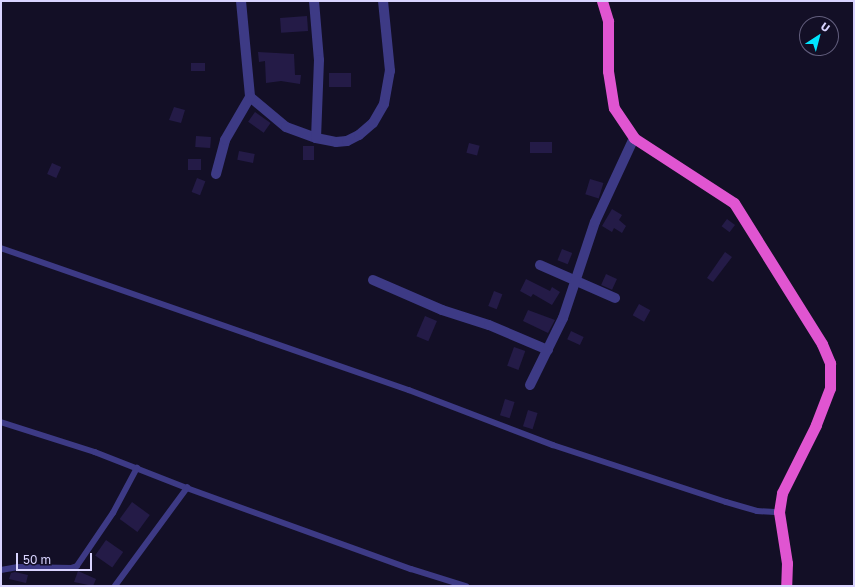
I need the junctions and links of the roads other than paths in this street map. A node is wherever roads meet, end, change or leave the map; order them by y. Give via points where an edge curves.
1 (241, 1) edge
2 (314, 1) edge
3 (383, 1) edge
4 (602, 1) edge
5 (250, 97) junction
6 (316, 138) junction
7 (634, 138) junction
8 (216, 174) dead end
9 (1, 248) edge
10 (540, 265) dead end
11 (373, 280) dead end
12 (574, 282) junction
13 (615, 298) dead end
14 (548, 350) junction
15 (530, 385) dead end
16 (1, 422) edge
17 (137, 468) junction
18 (187, 488) junction
19 (779, 512) junction
20 (1, 570) edge
21 (114, 586) edge
22 (466, 586) edge
23 (786, 586) edge

1 - 5 street
2 - 6 street via 319,60
3 - 6 street via 390,71 384,104 373,123 347,141 336,142
4 - 7 highway via 608,21 608,71 614,108
5 - 6 street via 286,126
5 - 8 street via 225,140
7 - 12 street via 602,202
7 - 19 highway via 734,204 822,344 830,363 830,388 816,425 782,493
9 - 19 lane via 423,395 553,445 732,504 757,511
10 - 12 street
11 - 14 street via 442,310 489,324
12 - 13 street
12 - 14 street via 563,318
14 - 15 street
16 - 17 lane
17 - 18 lane
17 - 20 lane via 113,514 77,566 18,567
18 - 21 lane
18 - 22 lane via 411,569
19 - 23 highway via 787,563

